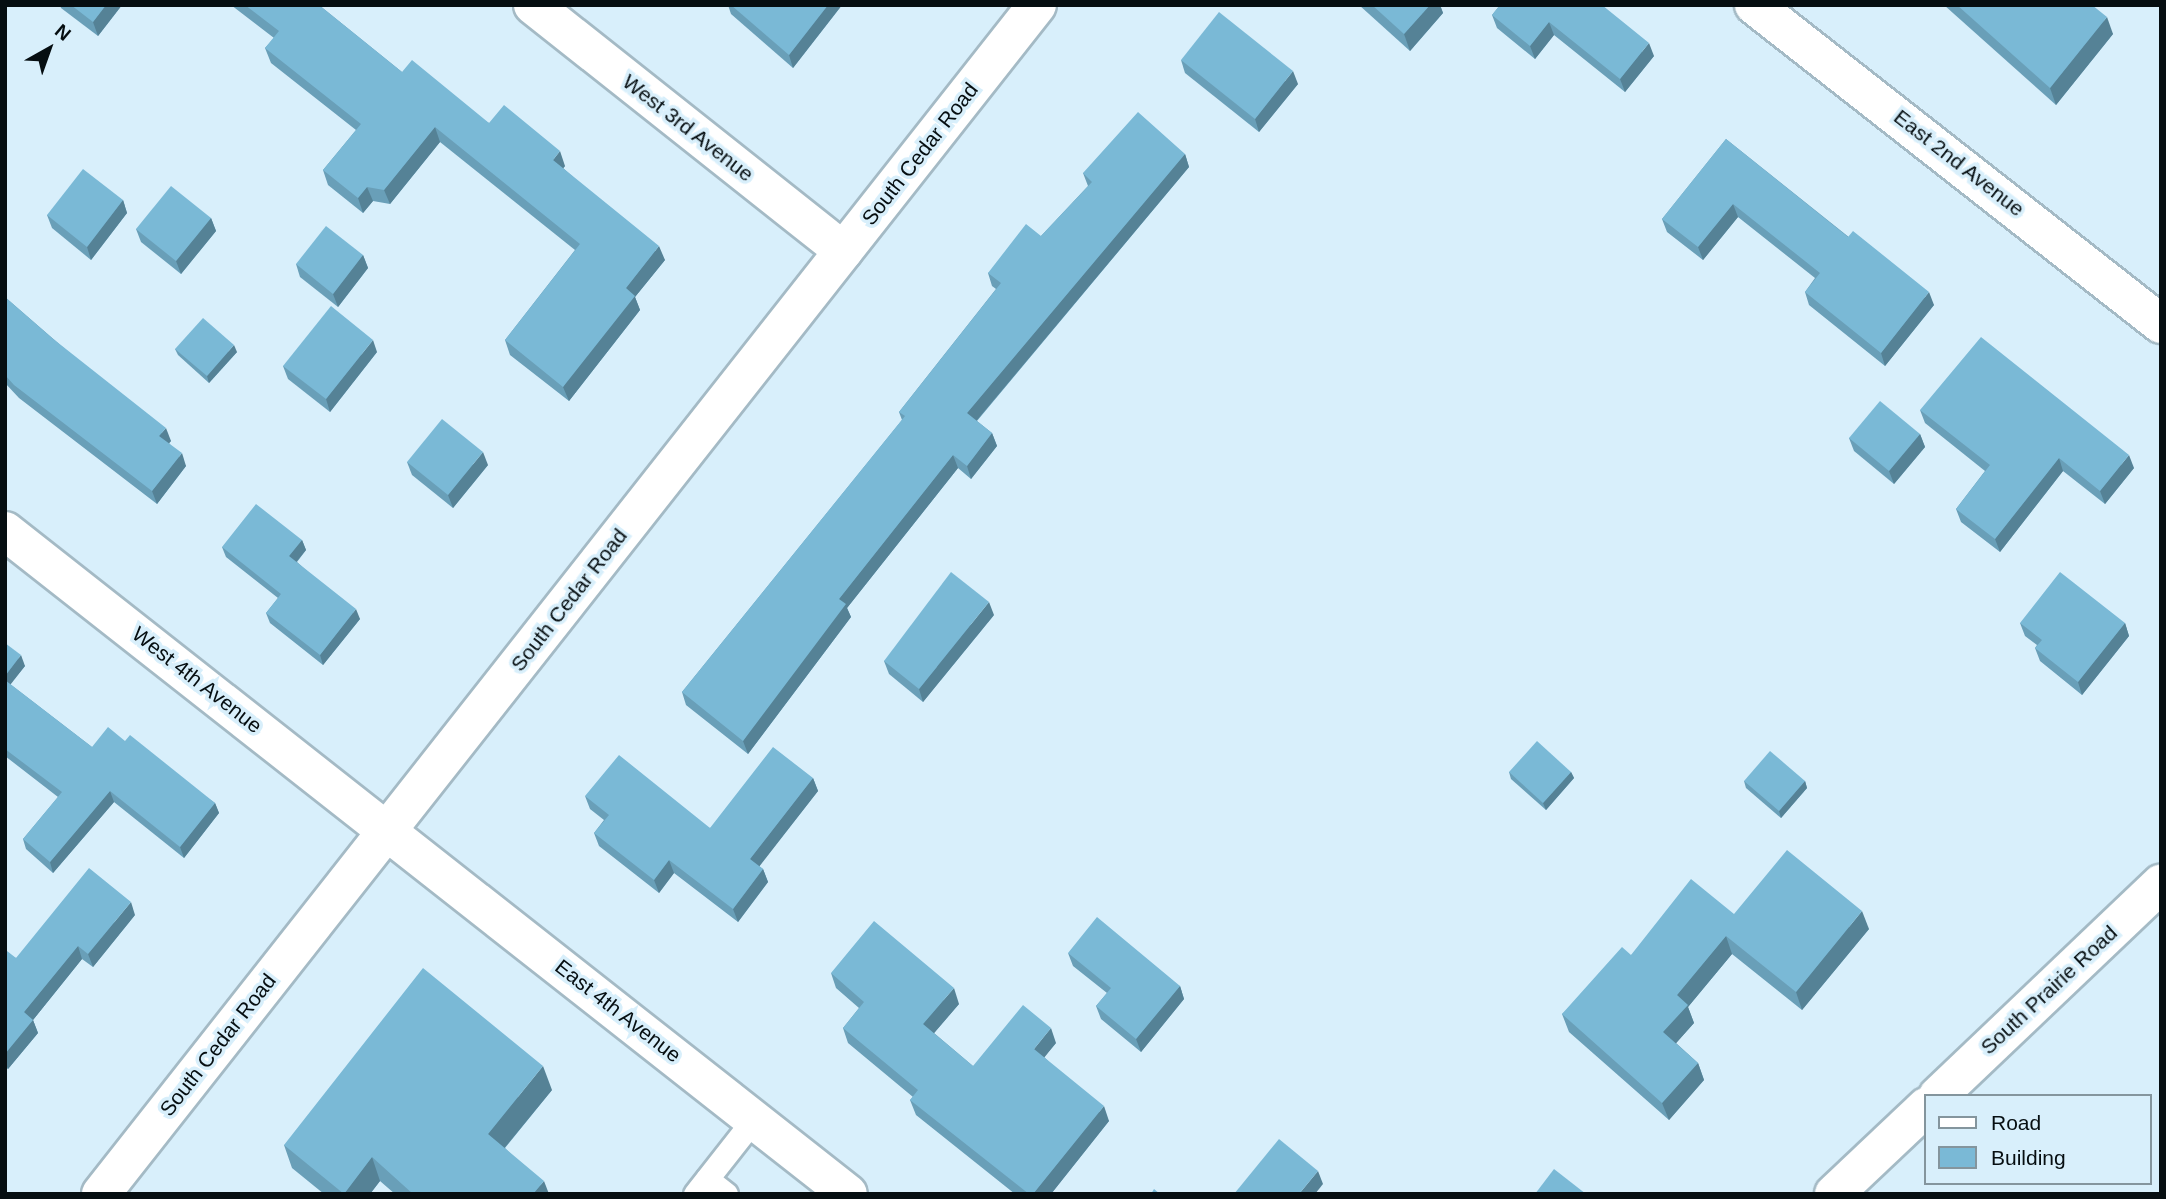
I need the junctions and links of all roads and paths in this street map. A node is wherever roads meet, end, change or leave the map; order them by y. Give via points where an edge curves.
1 (1037, 5) edge
2 (1754, 5) edge
3 (541, 8) edge
4 (843, 251) junction
5 (2161, 324) edge
6 (5, 531) edge
7 (388, 830) junction
8 (2161, 884) edge
9 (1940, 1094) edge
10 (1924, 1109) edge
11 (754, 1119) junction
12 (701, 1186) edge
13 (101, 1194) edge
14 (726, 1194) edge
15 (848, 1194) edge
16 (1835, 1194) edge

1 - 4 street, South Cedar Road
2 - 5 street, East 2nd Avenue
3 - 4 street, West 3rd Avenue
4 - 7 street, South Cedar Road
6 - 7 street, West 4th Avenue
7 - 11 street, East 4th Avenue
7 - 13 street, South Cedar Road
8 - 9 street, South Prairie Road
10 - 16 street
11 - 12 lane
11 - 15 street, East 4th Avenue
12 - 14 lane

